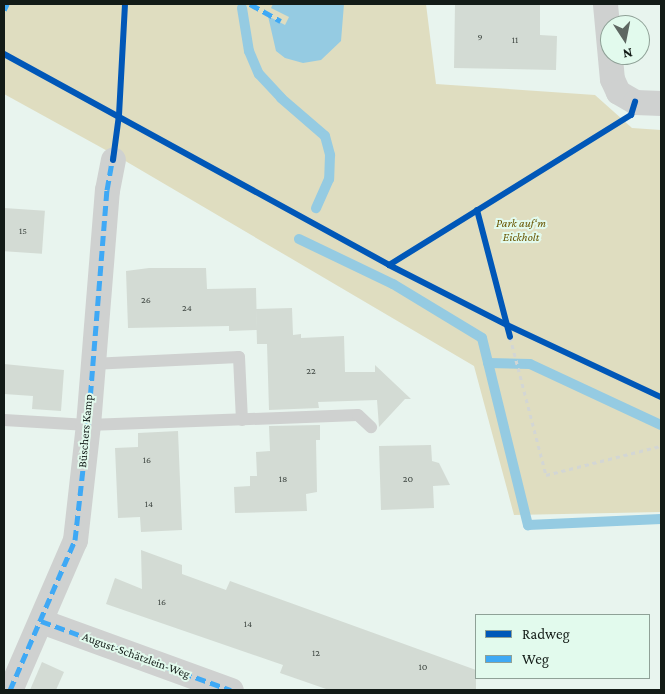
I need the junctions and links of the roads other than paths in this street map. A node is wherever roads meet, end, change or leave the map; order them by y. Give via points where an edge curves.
1 (605, 4) edge
2 (661, 103) edge
3 (113, 160) dead end
4 (91, 364) junction
5 (4, 420) edge
6 (242, 420) junction
7 (88, 425) junction
8 (371, 427) dead end
9 (41, 621) junction
10 (10, 690) edge
11 (231, 690) edge

1 - 2 street via 612,80 618,92 635,102
3 - 4 street, Büschers Kamp
4 - 6 lane via 239,357
4 - 7 street, Büschers Kamp
5 - 7 lane
6 - 7 lane
6 - 8 lane via 358,415
7 - 9 street, Büschers Kamp via 75,540
9 - 10 street, Büschers Kamp
9 - 11 street, August-Schätzlein-Weg

